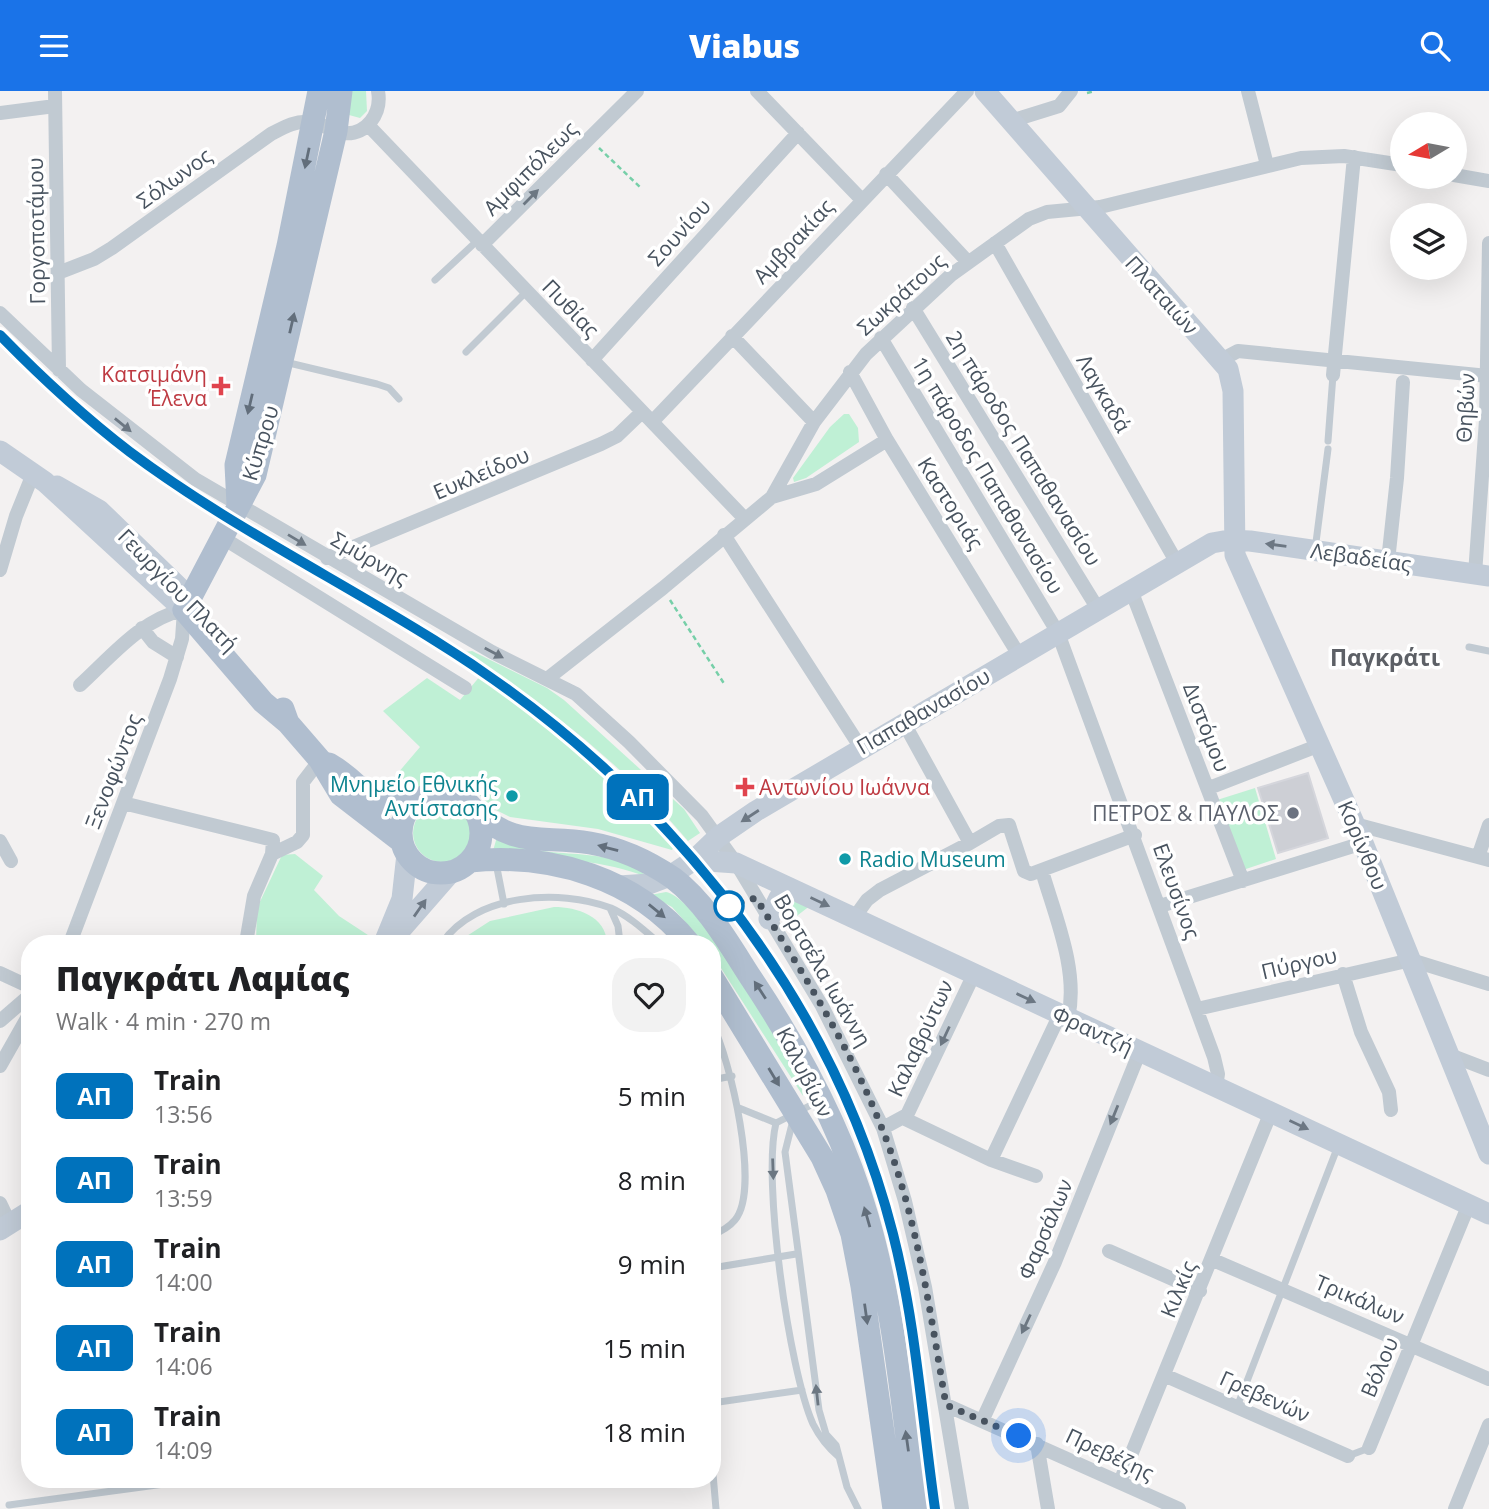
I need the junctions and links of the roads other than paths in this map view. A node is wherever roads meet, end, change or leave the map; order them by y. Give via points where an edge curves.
1 (55, 91) edge
2 (319, 91) edge
3 (341, 91) edge
4 (378, 91) edge
5 (637, 91) edge
6 (967, 91) edge
7 (985, 91) edge
8 (1071, 91) edge
9 (1248, 91) edge
10 (767, 94) edge
11 (55, 106) junction
12 (0, 113) edge
13 (1011, 121) junction
14 (314, 122) junction
15 (368, 125) junction
16 (336, 131) junction
17 (798, 133) junction
18 (1354, 157) junction
19 (1390, 163) edge
20 (1267, 165) junction
21 (886, 174) junction
22 (1467, 177) edge
23 (1489, 181) edge
24 (861, 199) junction
25 (1087, 209) junction
26 (480, 243) junction
27 (995, 243) junction
28 (1489, 243) edge
29 (968, 262) junction
30 (58, 272) junction
31 (435, 280) dead end
32 (527, 291) junction
33 (913, 308) junction
34 (0, 313) edge
35 (732, 336) junction
36 (881, 338) junction
37 (466, 352) dead end
38 (592, 360) junction
39 (1221, 360) junction
40 (284, 362) junction
41 (1334, 368) junction
42 (59, 370) junction
43 (850, 372) junction
44 (1488, 376) edge
45 (1403, 382) dead end
46 (399, 399) dead end
47 (647, 417) junction
48 (814, 422) junction
49 (887, 440) junction
50 (0, 451) edge
51 (39, 478) junction
52 (772, 497) junction
53 (238, 504) junction
54 (745, 519) junction
55 (724, 535) junction
56 (223, 538) junction
57 (1233, 540) junction
58 (1315, 551) junction
59 (327, 558) junction
60 (1388, 561) junction
61 (1177, 563) junction
62 (0, 570) edge
63 (1482, 575) edge
64 (1131, 590) junction
65 (188, 605) junction
66 (1098, 609) junction
67 (142, 628) junction
68 (1058, 633) junction
69 (1469, 647) dead end
70 (1489, 651) edge
71 (1020, 655) junction
72 (177, 657) junction
73 (547, 679) junction
74 (80, 685) dead end
75 (465, 688) dead end
76 (904, 723) junction
77 (1320, 745) junction
78 (861, 748) junction
79 (320, 759) junction
80 (1209, 788) junction
81 (416, 802) junction
82 (123, 803) junction
83 (472, 808) junction
84 (1489, 825) edge
85 (1359, 834) junction
86 (1135, 835) junction
87 (718, 837) junction
88 (0, 841) edge
89 (970, 843) junction
90 (405, 848) junction
91 (272, 854) junction
92 (495, 859) junction
93 (1483, 859) edge
94 (694, 860) junction
95 (12, 861) dead end
96 (736, 863) junction
97 (460, 867) junction
98 (1042, 871) junction
99 (670, 876) junction
100 (1243, 881) junction
101 (619, 886) junction
102 (791, 889) junction
103 (503, 904) junction
104 (1160, 906) junction
105 (610, 908) junction
106 (854, 918) junction
107 (769, 919) junction
108 (74, 935) edge
109 (247, 935) edge
110 (390, 935) edge
111 (395, 935) edge
112 (450, 935) edge
113 (619, 935) edge
114 (649, 935) edge
115 (682, 935) edge
116 (1411, 960) junction
117 (0, 973) edge
118 (974, 974) junction
119 (1343, 974) junction
120 (21, 983) edge
121 (1489, 984) edge
122 (721, 994) edge
123 (21, 1003) edge
124 (1197, 1009) junction
125 (1064, 1016) junction
126 (0, 1021) edge
127 (21, 1029) edge
128 (721, 1047) edge
129 (1140, 1051) junction
130 (1450, 1055) junction
131 (0, 1066) edge
132 (1489, 1070) edge
133 (732, 1076) junction
134 (721, 1078) edge
135 (1216, 1087) junction
136 (821, 1100) junction
137 (739, 1108) junction
138 (1391, 1110) dead end
139 (1271, 1112) junction
140 (786, 1118) junction
141 (903, 1118) junction
142 (883, 1128) junction
143 (1339, 1144) junction
144 (1489, 1154) edge
145 (990, 1160) junction
146 (1036, 1177) dead end
147 (0, 1203) edge
148 (1469, 1205) junction
149 (1489, 1214) edge
150 (21, 1217) edge
151 (5, 1227) edge
152 (721, 1229) edge
153 (1109, 1251) dead end
154 (796, 1254) junction
155 (779, 1256) junction
156 (1213, 1260) junction
157 (721, 1266) edge
158 (1282, 1289) junction
159 (1200, 1291) junction
160 (1412, 1344) junction
161 (1164, 1375) junction
162 (1489, 1379) edge
163 (802, 1390) junction
164 (721, 1402) edge
165 (946, 1405) junction
166 (1237, 1407) junction
167 (983, 1419) junction
168 (1489, 1425) edge
169 (1037, 1444) junction
170 (1369, 1448) joint
171 (1348, 1456) joint
172 (840, 1458) junction
173 (1120, 1482) junction
174 (135, 1488) edge
175 (714, 1488) edge
176 (1157, 1503) edge
177 (9, 1505) dead end
178 (1456, 1508) edge
179 (716, 1509) edge
180 (858, 1509) edge
181 (894, 1509) edge
182 (916, 1509) edge
183 (962, 1509) edge
184 (1048, 1509) edge
185 (1179, 1509) edge

1 - 11 street, Γοργοποτάμου
2 - 14 main road, Κύπρου
3 - 16 main road, Κύπρου
4 - 15 street via 378,110
26 -> 5 street, Αμφιπόλεως
6 - 21 street, Αμβρακίας
7 - 13 main road, Πλαταιών
8 - 13 street via 1059,106
9 - 20 street
10 - 17 street
11 - 12 street
11 - 30 street, Γοργοποτάμου
13 - 25 main road, Πλαταιών
14 - 16 street
14 - 30 street, Σόλωνος via 292,124 271,134 113,248
14 -> 53 main road, Κύπρου via 236,465
15 - 16 street via 352,133
15 - 26 street, Πυθίας
40 -> 16 main road, Κύπρου
17 - 24 street
17 - 38 street, Σουνίου
18 - 19 street, Σωκράτους
18 - 20 street, Σωκράτους via 1314,156
18 - 41 street
20 - 25 street, Σωκράτους
21 - 24 street, Αμβρακίας
21 - 29 street
22 - 23 street
24 - 35 street, Αμβρακίας
25 - 27 street, Σωκράτους via 1042,213
25 - 39 main road, Πλαταιών
26 - 31 lane
26 - 32 street, Πυθίας
27 - 29 street, Σωκράτους
27 - 61 street, Λαγκαδά
28 - 44 street, Θηβών
29 - 33 street, Σωκράτους
30 - 42 street, Γοργοποτάμου
32 - 37 lane
32 - 38 street, Πυθίας
33 - 36 street, Σωκράτους
33 - 66 street, 2η πάροδος Παπαθανασίου
34 - 42 street, Σμύρνης
35 - 47 street, Αμβρακίας
35 - 48 street
36 - 43 street, Σωκράτους
36 - 68 street, 1η πάροδος Παπαθανασίου
38 - 47 street, Πυθίας
39 - 41 street via 1238,351
39 - 57 main road, Πλαταιών via 1233,391
40 - 46 lane via 377,384
40 - 53 main road, Κύπρου via 254,475
41 - 44 street
41 - 58 lane
42 -> 53 street, Σμύρνης via 162,456
43 - 48 street, Σωκράτους
43 - 49 street, Καστοριάς
44 - 63 street, Θηβών
45 - 60 street
47 - 54 street, Πυθίας
47 - 59 street, Ευκλείδου via 601,444
48 - 52 street, Σωκράτους
49 - 52 street via 816,484
49 - 71 street, Καστοριάς
50 - 51 main road, Γεωργίου Πλατή
51 - 62 street via 16,516
51 - 65 main road, Γεωργίου Πλατή via 99,510
52 - 54 street, Σωκράτους
53 - 56 main road
53 -> 59 street, Σμύρνης
54 - 55 street, Σωκράτους
55 - 73 street, Σωκράτους
55 - 78 street
56 - 65 main road
56 - 75 street
58 -> 57 main road, Λεβαδείας
57 - 61 main road, Παπαθανασίου via 1209,544
57 - 77 main road, Κορίνθου via 1238,563
58 - 60 main road, Λεβαδείας
59 -> 73 street, Σμύρνης
60 - 63 main road, Λεβαδείας
61 - 64 main road, Παπαθανασίου
64 - 66 main road, Παπαθανασίου
64 - 80 street, Διστόμου
65 - 67 street
65 - 72 street, Ξενοφώντος
65 - 79 main road, Γεωργίου Πλατή via 279,700 288,723
66 - 68 main road, Παπαθανασίου
67 - 72 street via 153,642
67 - 74 street
68 - 71 main road, Παπαθανασίου
68 - 86 street, Ελευσίνος
69 - 70 lane
71 - 76 main road, Παπαθανασίου
72 - 82 street, Ξενοφώντος
73 - 87 street, Σμύρνης via 576,695 611,724 684,796
76 - 78 main road, Παπαθανασίου
76 - 89 street
77 - 80 street
77 - 85 main road, Κορίνθου
78 -> 87 main road, Παπαθανασίου
79 - 81 main road, Γεωργίου Πλατή via 373,799 389,804
79 - 90 main road, Γεωργίου Πλατή via 341,795
79 - 91 street via 303,782 303,835
80 - 100 street, Διστόμου
81 - 83 main road via 446,793
81 - 90 main road via 403,820
82 - 91 street via 273,840
82 - 108 street, Ξενοφώντος
83 - 97 main road via 481,835 478,849
99 -> 83 main road, Καλυβίων via 610,848 506,834
84 - 93 street
85 - 93 street
85 - 100 street
85 - 116 main road, Κορίνθου
86 - 98 street
86 - 104 street, Ελευσίνος
87 - 94 main road, Παπαθανασίου
87 - 96 street, Βορτσέλα Ιωάννη
88 - 95 street
89 - 98 street via 1009,825 1025,873
89 - 106 street via 880,890
90 - 97 main road via 416,865 429,871
90 - 110 main road via 402,899
91 - 109 street via 254,895
92 - 97 main road
92 - 101 main road via 569,867
92 - 103 lane
94 - 96 main road, Φραντζή
94 - 99 main road, Παπαθανασίου
96 - 102 main road, Φραντζή
96 - 107 street, Βορτσέλα Ιωάννη
111 -> 97 main road
98 - 125 street via 1069,972 1071,997
99 - 101 main road, Παπαθανασίου via 649,884
136 -> 99 main road, Καλυβίων via 740,961 697,901
100 - 104 street
101 -> 115 main road via 661,912
102 -> 106 main road, Φραντζή
102 - 107 main road via 779,898
103 - 105 lane via 561,897
103 - 112 lane via 466,919
104 - 124 street, Ελευσίνος
105 - 113 lane
105 - 114 lane
106 - 118 main road, Φραντζή
107 - 142 street, Βορτσέλα Ιωάννη via 829,1017
116 - 119 street, Πύργου
116 - 121 street
116 - 130 main road, Κορίνθου
117 - 120 street
118 -> 125 main road, Φραντζή
118 -> 141 street, Καλαβρύτων
119 - 124 street, Πύργου
119 - 138 street
122 -> 140 main road, Καλυβίων
123 - 126 street
124 - 135 street, Ελευσίνος via 1216,1065
125 - 129 main road, Φραντζή
125 - 145 street
127 - 131 street
128 - 133 lane
129 - 135 main road, Φραντζή
129 -> 167 street, Φαρσάλων via 1055,1262
130 - 132 street
130 - 144 main road, Κορίνθου
133 - 134 lane
133 - 137 lane
135 - 139 main road, Φραντζή
136 - 140 lane
182 -> 136 main road, Καλυβίων via 875,1246 861,1196
137 - 140 lane
137 - 152 lane via 744,1196 736,1219
139 -> 143 main road, Φραντζή
139 - 156 street, Κιλκίς
140 - 154 lane
140 -> 155 lane via 772,1166
140 -> 181 main road, Καλυβίων via 829,1172 852,1234
141 - 142 street, Καλαβρύτων
141 - 145 street, Καλαβρύτων
142 - 165 street, Βορτσέλα Ιωάννη via 914,1234
143 - 148 main road, Φραντζή
143 - 158 lane
145 - 146 street, Καλαβρύτων
147 - 151 street
148 - 149 main road, Φραντζή
148 - 160 street, Βόλου
150 - 151 main road
153 - 159 street
154 - 155 lane
172 -> 154 lane via 819,1410
155 - 157 lane
155 - 163 lane
156 - 158 street, Τρικάλων
156 - 159 street, Κιλκίς
158 - 160 street, Τρικάλων
158 - 166 lane
159 - 161 street, Κιλκίς
160 - 162 street, Τρικάλων
160 - 170 street, Βόλου
161 - 166 street, Γρεβενών
161 - 173 street, Κιλκίς
163 - 164 lane
163 - 172 lane via 813,1424 826,1446
165 - 167 street, Πρεβέζης
165 - 183 street, Βορτσέλα Ιωάννη
166 - 171 street, Γρεβενών
167 - 169 street, Πρεβέζης
168 - 178 street
169 - 173 street, Πρεβέζης
169 - 184 street
170 - 171 lane, Βόλου
172 - 180 lane
173 - 176 street, Πρεβέζης
174 - 177 lane
175 - 179 lane
176 - 185 street, Πρεβέζης

